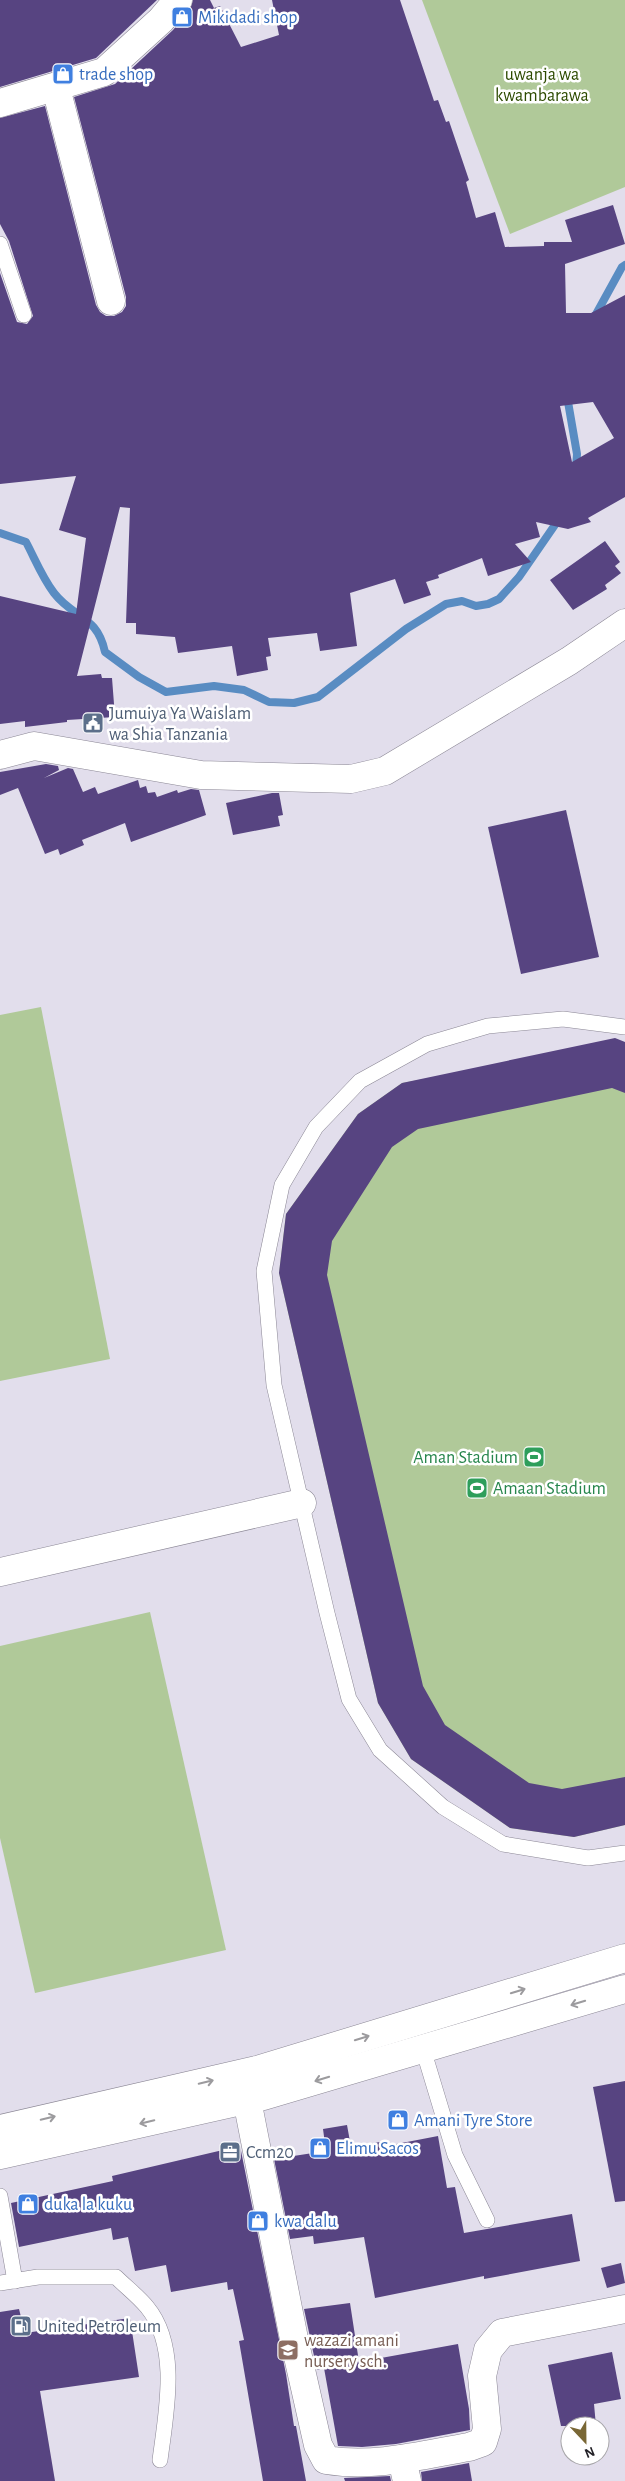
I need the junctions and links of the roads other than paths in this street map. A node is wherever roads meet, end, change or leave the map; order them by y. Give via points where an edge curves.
1 (178, 0) edge
2 (56, 88) junction
3 (0, 103) edge
4 (0, 244) edge
5 (111, 301) dead end
6 (24, 315) dead end
7 (625, 623) edge
8 (0, 755) edge
9 (625, 1027) edge
10 (302, 1503) junction
11 (0, 1572) edge
12 (625, 1852) edge
13 (625, 1958) edge
14 (625, 1989) edge
15 (423, 2049) junction
16 (248, 2100) junction
17 (0, 2129) edge
18 (0, 2155) edge
19 (0, 2196) edge
20 (488, 2220) dead end
21 (8, 2282) edge
22 (625, 2309) edge
23 (160, 2460) dead end
24 (404, 2470) edge

1 - 2 street via 162,20 104,72
2 - 3 street
2 - 5 street
4 - 6 lane
7 - 8 street via 569,661 386,771 351,779 201,775 34,746
9 - 10 lane via 562,1019 488,1026 427,1044 360,1081 316,1127 282,1185 264,1271 274,1385
10 - 11 street
10 - 12 lane via 349,1699 380,1750 443,1807 503,1844 588,1858
17 -> 13 street via 258,2070
14 -> 15 street
15 -> 16 street
15 - 20 lane via 455,2155
16 -> 18 street
16 - 24 street via 294,2339 322,2456 326,2460 348,2464
19 - 21 lane
21 - 23 lane via 38,2277 116,2278 148,2308 163,2336 170,2388
22 - 24 street via 502,2333 488,2350 482,2376 487,2429 483,2442

